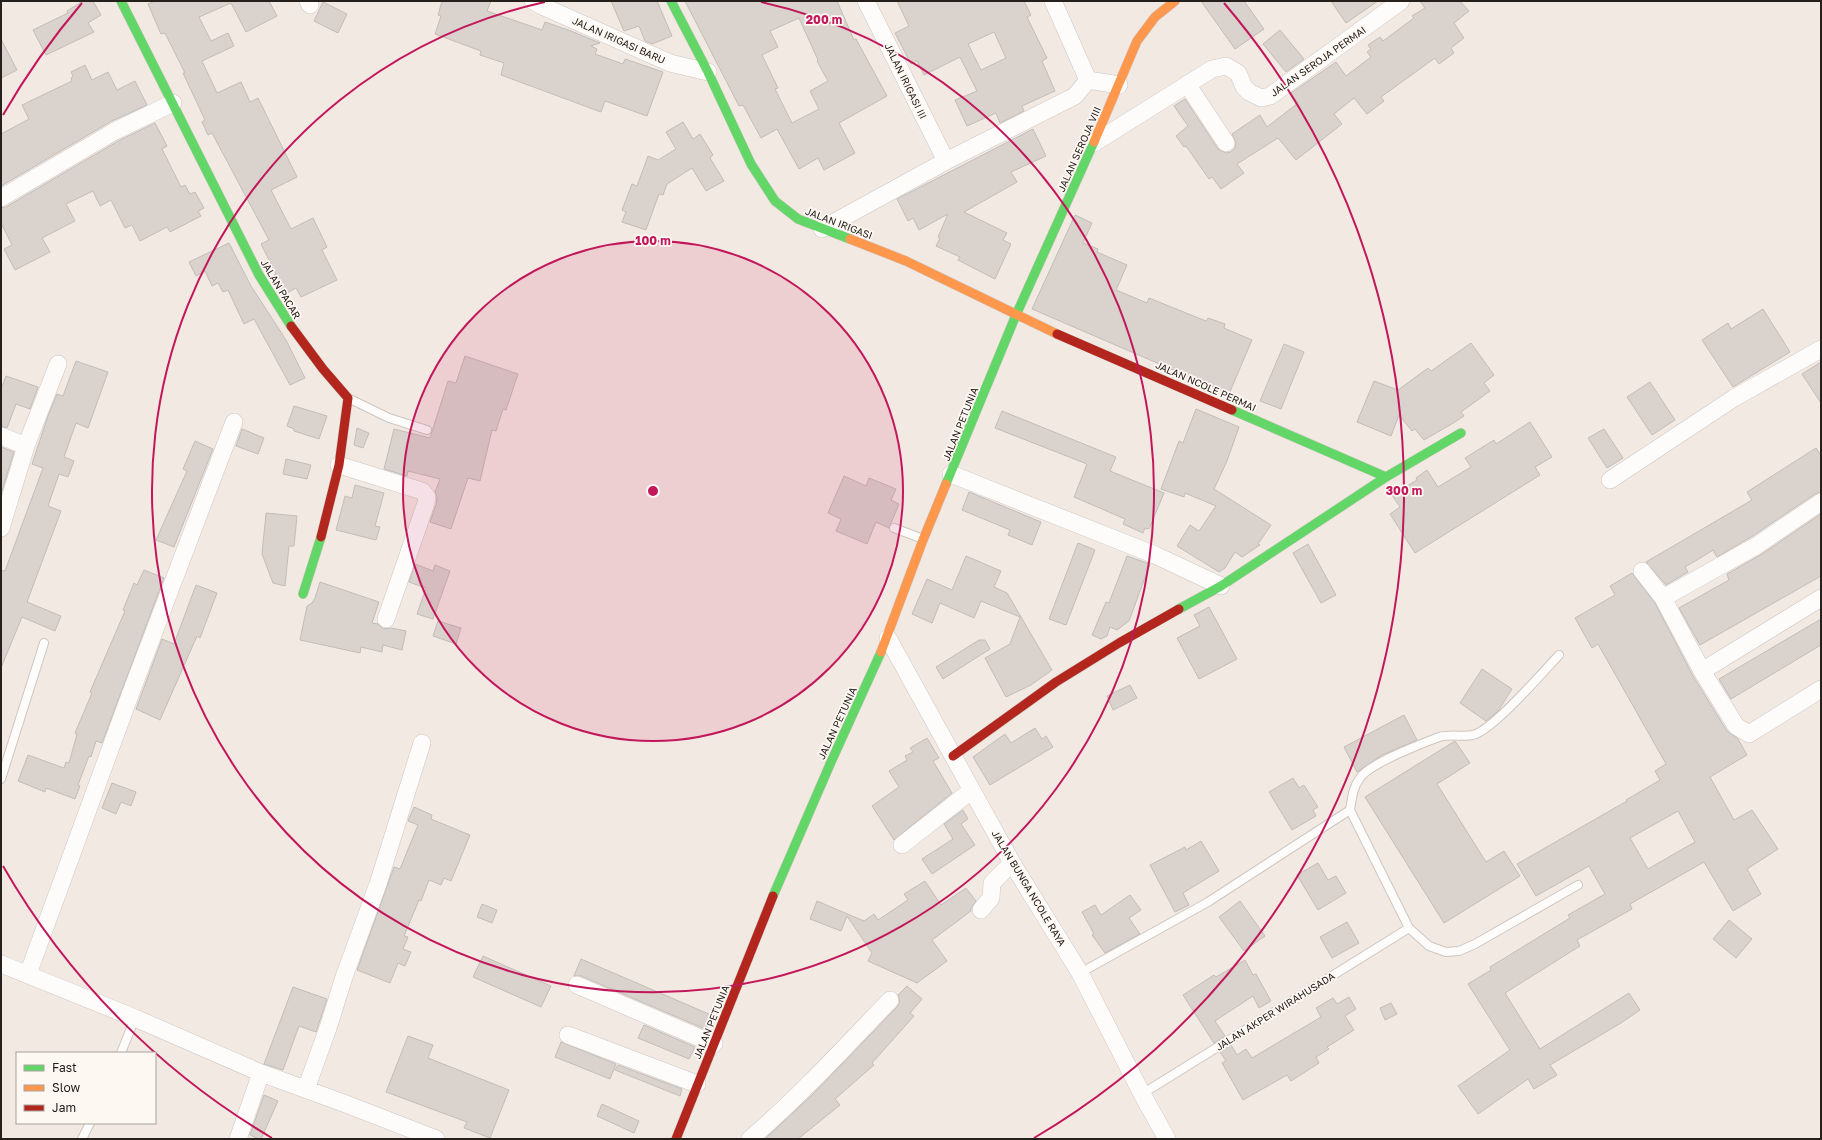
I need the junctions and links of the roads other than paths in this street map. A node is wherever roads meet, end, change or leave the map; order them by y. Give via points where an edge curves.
1 (121, 1) edge
2 (533, 1) edge
3 (671, 1) edge
4 (866, 1) edge
5 (1053, 1) edge
6 (1175, 1) edge
7 (1401, 1) edge
8 (708, 72) junction
9 (1088, 80) junction
10 (1187, 84) junction
11 (1119, 85) junction
12 (173, 103) junction
13 (1094, 142) junction
14 (1226, 144) dead end
15 (946, 161) junction
16 (1, 198) edge
17 (822, 229) junction
18 (1016, 315) junction
19 (1821, 349) edge
20 (58, 364) dead end
21 (348, 398) junction
22 (234, 422) dead end
23 (427, 430) dead end
24 (1461, 434) dead end
25 (1, 436) edge
26 (26, 446) junction
27 (339, 465) junction
28 (951, 474) junction
29 (1386, 477) junction
30 (1610, 480) dead end
31 (1821, 502) edge
32 (1, 528) edge
33 (894, 528) dead end
34 (923, 540) junction
35 (1642, 570) dead end
36 (1221, 586) junction
37 (303, 594) dead end
38 (1663, 598) junction
39 (1821, 598) edge
40 (386, 619) dead end
41 (888, 638) junction
42 (44, 642) dead end
43 (1559, 654) dead end
44 (1702, 671) junction
45 (1821, 690) edge
46 (422, 743) dead end
47 (953, 756) junction
48 (1, 779) edge
49 (972, 790) junction
50 (1350, 810) junction
51 (902, 845) dead end
52 (1012, 863) junction
53 (1578, 885) dead end
54 (982, 910) dead end
55 (1409, 928) junction
56 (1, 964) edge
57 (1080, 973) junction
58 (28, 974) junction
59 (577, 985) dead end
60 (890, 1000) dead end
61 (135, 1018) junction
62 (568, 1035) dead end
63 (714, 1044) junction
64 (121, 1052) edge
65 (261, 1073) junction
66 (697, 1084) junction
67 (306, 1089) junction
68 (1142, 1094) junction
69 (90, 1124) edge
70 (82, 1139) edge
71 (238, 1139) edge
72 (436, 1139) edge
73 (676, 1139) edge
74 (750, 1139) edge
75 (1168, 1139) edge

1 - 12 street, JALAN PACAR
2 - 8 street, JALAN IRIGASI BARU via 670,63
3 - 8 street, JALAN IRIGASI
4 - 15 street, JALAN IRIGASI III
5 - 9 street
6 - 11 street, JALAN SEROJA VIII via 1155,17 1137,41
7 - 10 street, JALAN SEROJA PERMAI via 1270,96 1261,98 1250,92 1244,87 1238,73 1226,66 1212,69
8 - 17 street, JALAN IRIGASI via 766,190 775,201 798,219
9 - 11 street
9 - 15 street via 1076,96
10 - 13 street, JALAN SEROJA PERMAI
10 - 14 street
11 - 13 street, JALAN SEROJA VIII
12 - 16 street via 115,131
12 - 21 street, JALAN PACAR via 279,311
13 - 18 street, JALAN SEROJA VIII
15 - 17 street
17 - 18 street, JALAN IRIGASI via 906,261
18 - 28 street, JALAN PETUNIA
18 - 29 street, JALAN NCOLE PERMAI
19 - 30 street via 1734,398
20 - 26 street
21 - 23 lane via 389,418
21 - 27 street
22 - 58 street
24 - 29 street
25 - 26 street
26 - 32 street
27 - 37 street via 326,521
27 - 40 street via 422,492 426,497
28 - 34 street, JALAN PETUNIA
28 - 36 street via 1155,555
29 - 36 street
31 - 38 street via 1756,546
33 - 34 lane
34 - 41 street, JALAN PETUNIA
35 - 38 street
36 - 47 street via 1119,643 1056,682
38 - 44 street
39 - 44 street
41 - 47 street, JALAN BUNGA NCOLE RAYA
41 - 63 street, JALAN PETUNIA via 768,907
42 - 48 lane
43 - 50 lane via 1490,726 1472,735 1439,736 1375,766 1361,777 1353,790
44 - 45 street via 1736,726 1749,734
46 - 67 street via 378,884
47 - 49 street, JALAN BUNGA NCOLE RAYA
49 - 51 street
49 - 52 street, JALAN BUNGA NCOLE RAYA
50 - 55 lane
50 - 57 lane via 1208,902
52 - 54 street via 992,884 991,898
52 - 57 street, JALAN BUNGA NCOLE RAYA
53 - 55 lane via 1459,951 1446,952 1429,946
55 - 68 lane, JALAN AKPER WIRAHUSADA
56 - 58 street
57 - 68 street, JALAN BUNGA NCOLE RAYA
58 - 61 street
59 - 63 street
60 - 74 street via 777,1116
61 - 64 lane
61 - 65 street
62 - 66 street
63 - 66 street, JALAN PETUNIA
65 - 67 street
65 - 71 street
66 - 73 street, JALAN PETUNIA
67 - 72 street
68 - 75 street, JALAN BUNGA NCOLE RAYA
69 - 70 lane

